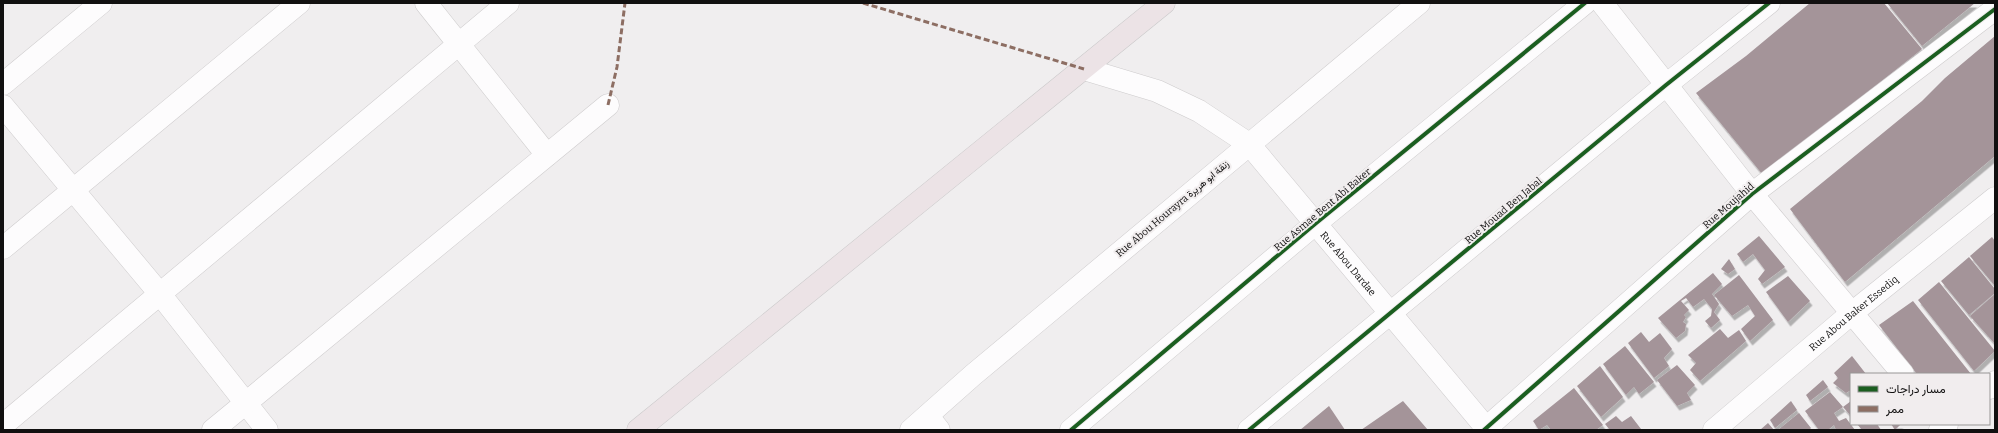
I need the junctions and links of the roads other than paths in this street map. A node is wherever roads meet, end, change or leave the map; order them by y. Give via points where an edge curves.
1 (100, 3) edge
2 (299, 3) edge
3 (426, 3) edge
4 (508, 3) edge
5 (1164, 3) edge
6 (1419, 3) edge
7 (1585, 3) edge
8 (1602, 3) edge
9 (1769, 3) edge
10 (1995, 9) edge
11 (460, 44) junction
12 (1084, 69) junction
13 (3, 84) edge
14 (1666, 85) junction
15 (608, 105) dead end
16 (3, 106) edge
17 (1249, 144) junction
18 (547, 155) junction
19 (73, 190) junction
20 (1752, 194) junction
21 (1995, 198) edge
22 (1316, 224) junction
23 (3, 248) edge
24 (160, 294) junction
25 (1390, 313) junction
26 (1852, 313) junction
27 (1902, 373) edge
28 (246, 403) junction
29 (934, 423) edge
30 (3, 425) edge
31 (1486, 429) edge
32 (213, 430) edge
33 (267, 430) edge
34 (638, 430) edge
35 (911, 430) edge
36 (1070, 430) edge
37 (1249, 430) edge
38 (1714, 430) edge

1 - 13 street
2 - 19 street
3 - 11 street
4 - 11 street
5 - 12 main road
6 - 17 street, Rue Abou Hourayra زنقة ابو هريرة
7 - 22 street, Rue Asmae Bent Abi Baker
8 - 14 street
9 - 14 street, Rue Mouad Ben Jabal
10 - 20 street, Rue Moujahid
11 - 18 street
11 - 24 street
12 - 17 street, Rue Abou Dardae via 1157,90 1199,111
12 - 34 main road
14 - 20 street
14 - 25 street, Rue Mouad Ben Jabal
15 - 18 street
16 - 19 street
17 - 22 street, Rue Abou Dardae
17 - 29 street, Rue Abou Hourayra زنقة ابو هريرة via 973,375
18 - 28 street
19 - 23 street
19 - 24 street
20 - 26 street
20 - 31 street, Rue Moujahid
21 - 26 street, Rue Abou Baker Essediq
22 - 25 street, Rue Abou Dardae
22 - 36 street, Rue Asmae Bent Abi Baker
24 - 28 street
24 - 30 street
25 - 31 street, Rue Abou Dardae
25 - 37 street, Rue Mouad Ben Jabal
26 - 27 street
26 - 38 street, Rue Abou Baker Essediq
28 - 32 street
28 - 33 street
29 - 35 street, Rue Abou Hourayra زنقة ابو هريرة

